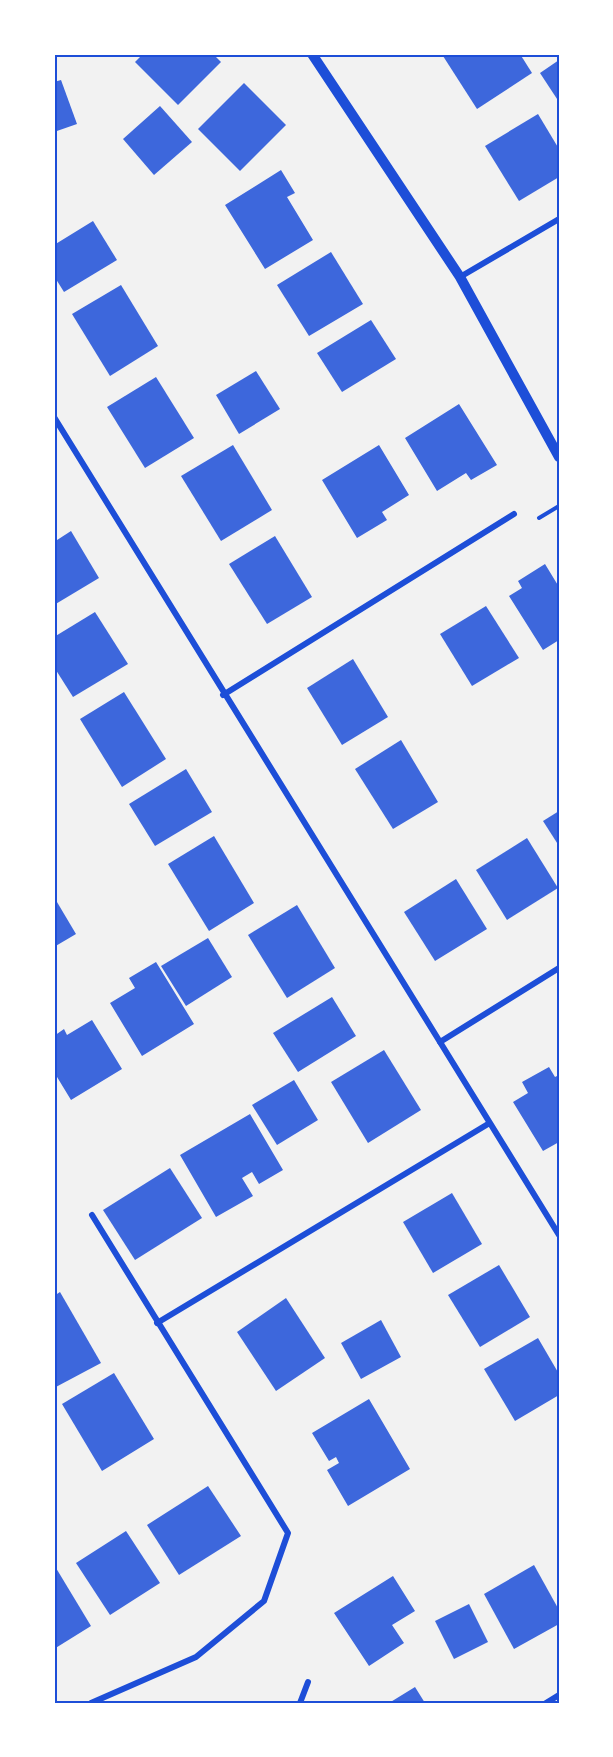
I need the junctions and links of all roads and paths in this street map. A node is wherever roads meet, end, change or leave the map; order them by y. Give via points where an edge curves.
1 (312, 54) edge
2 (559, 219) edge
3 (460, 277) junction
4 (54, 417) edge
5 (559, 457) edge
6 (514, 514) dead end
7 (224, 695) junction
8 (559, 968) edge
9 (440, 1042) junction
10 (488, 1124) junction
11 (92, 1215) dead end
12 (559, 1235) edge
13 (157, 1323) junction
14 (308, 1682) dead end
15 (559, 1695) edge
16 (91, 1703) edge
17 (300, 1703) edge
18 (546, 1703) edge

1 - 3 street
2 - 3 street
3 - 5 street
4 - 7 street
6 - 7 street
7 - 9 street
8 - 9 street
9 - 10 street
10 - 12 street
10 - 13 street
11 - 13 street
13 - 16 street via 288,1533 264,1601 196,1657
14 - 17 street
15 - 18 street

